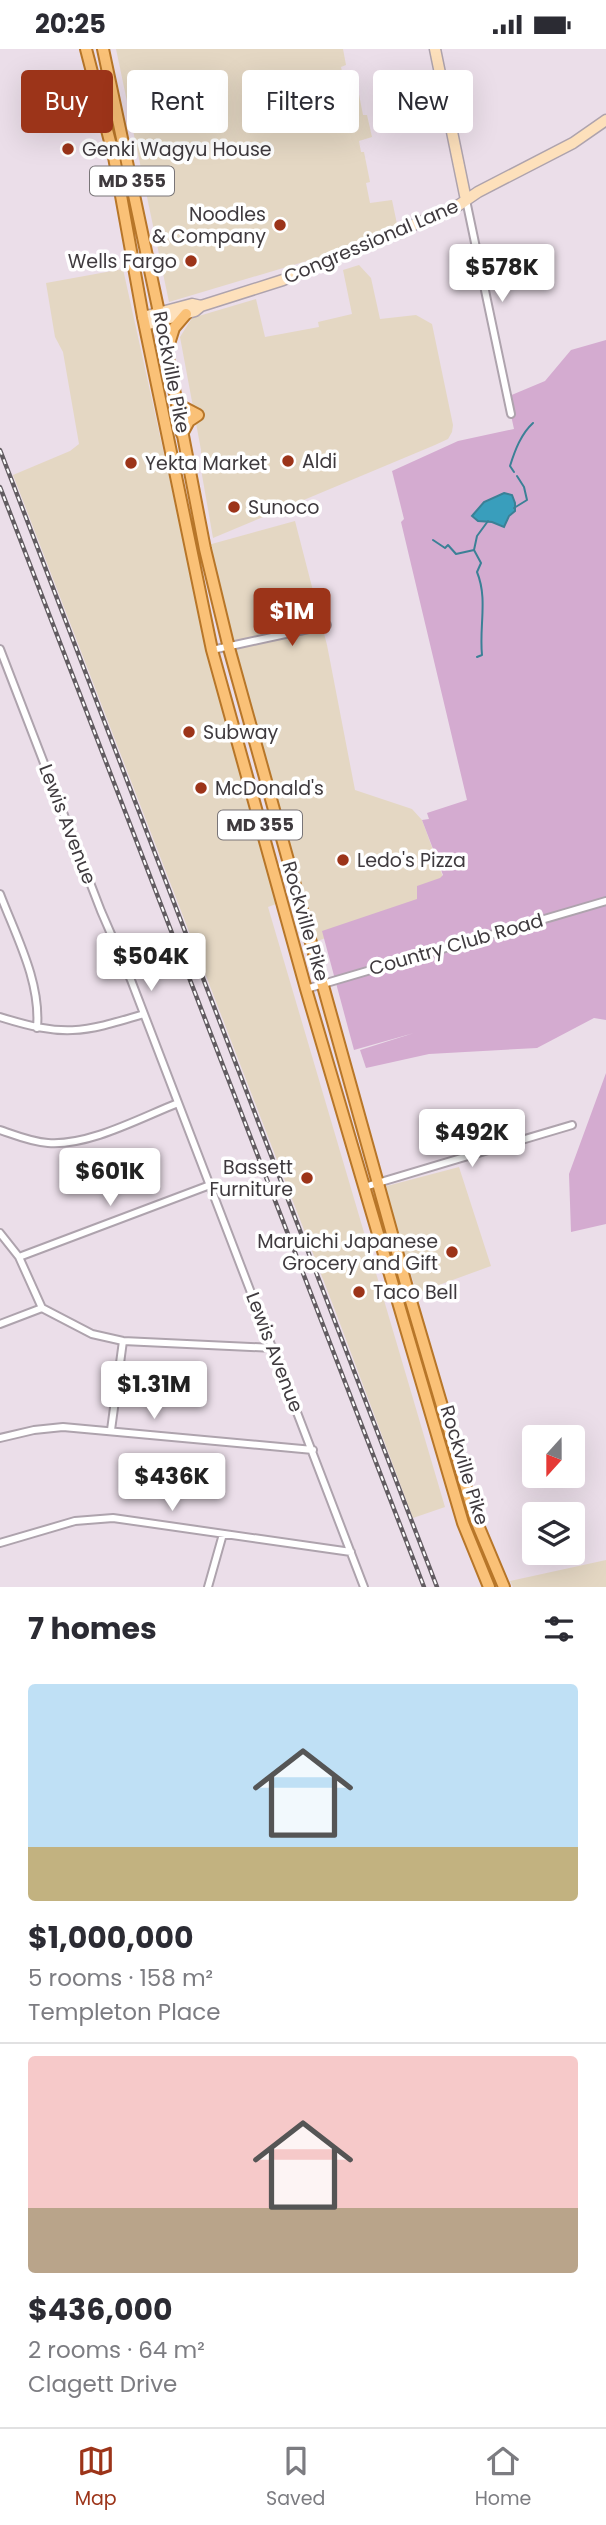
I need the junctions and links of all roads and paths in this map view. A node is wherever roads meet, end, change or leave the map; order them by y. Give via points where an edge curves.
1 (86, 49) edge
2 (103, 49) edge
3 (435, 49) edge
4 (606, 120) edge
5 (466, 200) junction
6 (201, 306) junction
7 (186, 314) junction
8 (161, 317) junction
9 (144, 321) junction
10 (167, 353) junction
11 (177, 404) junction
12 (511, 414) dead end
13 (182, 434) junction
14 (327, 625) dead end
15 (229, 648) junction
16 (0, 649) edge
17 (212, 650) junction
18 (1, 898) edge
19 (606, 901) edge
20 (321, 984) junction
21 (306, 989) junction
22 (144, 1014) junction
23 (0, 1017) edge
24 (37, 1028) junction
25 (348, 1083) junction
26 (335, 1086) junction
27 (178, 1103) junction
28 (572, 1125) dead end
29 (0, 1130) edge
30 (377, 1183) junction
31 (210, 1185) junction
32 (364, 1187) junction
33 (0, 1233) edge
34 (19, 1257) junction
35 (41, 1308) junction
36 (0, 1324) edge
37 (122, 1341) junction
38 (274, 1348) junction
39 (111, 1430) junction
40 (0, 1438) edge
41 (313, 1450) junction
42 (223, 1534) junction
43 (0, 1543) edge
44 (351, 1552) junction
45 (208, 1587) edge
46 (364, 1587) edge
47 (489, 1587) edge
48 (504, 1587) edge

1 - 9 main road, Rockville Pike / MD 355 via 114,157
2 - 8 main road, Rockville Pike / MD 355
3 - 5 street
4 - 5 street, Congressional Lane via 573,143
5 - 6 street, Congressional Lane via 283,280
5 - 12 street
6 - 7 street, Congressional Lane
6 - 8 street, Congressional Lane
7 - 8 street, Congressional Lane
7 - 10 main road via 170,335
8 - 9 street, Congressional Lane
8 - 10 main road, Rockville Pike / MD 355
9 - 17 main road, Rockville Pike / MD 355
10 - 11 main road, Rockville Pike / MD 355
11 - 13 main road, Rockville Pike / MD 355
11 - 13 main road via 198,415
13 - 15 main road, Rockville Pike / MD 355
14 - 15 street
15 - 17 street
15 - 20 main road, Rockville Pike / MD 355
16 - 22 street, Lewis Avenue
17 - 21 main road, Rockville Pike / MD 355
18 - 24 street via 30,971
19 - 20 street, Country Club Road
20 - 21 street, Country Club Road
20 - 25 main road, Rockville Pike / MD 355
21 - 26 main road, Rockville Pike / MD 355
22 - 24 street via 94,1029 64,1032
22 - 27 street, Lewis Avenue
23 - 24 street
25 - 26 main road
25 - 30 main road, Rockville Pike / MD 355
26 - 32 main road, Rockville Pike / MD 355
27 - 29 street via 69,1143 39,1142
27 - 31 street, Lewis Avenue
28 - 30 street
30 - 32 street
30 - 48 main road, Rockville Pike / MD 355 via 475,1518
31 - 34 street
31 - 38 street, Lewis Avenue
32 - 47 main road, Rockville Pike / MD 355 via 463,1523
33 - 34 street
34 - 35 street
35 - 36 street
35 - 37 street via 92,1334
37 - 38 street
37 - 39 street
38 - 41 street, Lewis Avenue
39 - 40 street via 63,1427
39 - 41 street
41 - 44 street, Lewis Avenue
42 - 43 street via 95,1518
42 - 44 street
42 - 45 street
44 - 46 street, Lewis Avenue

